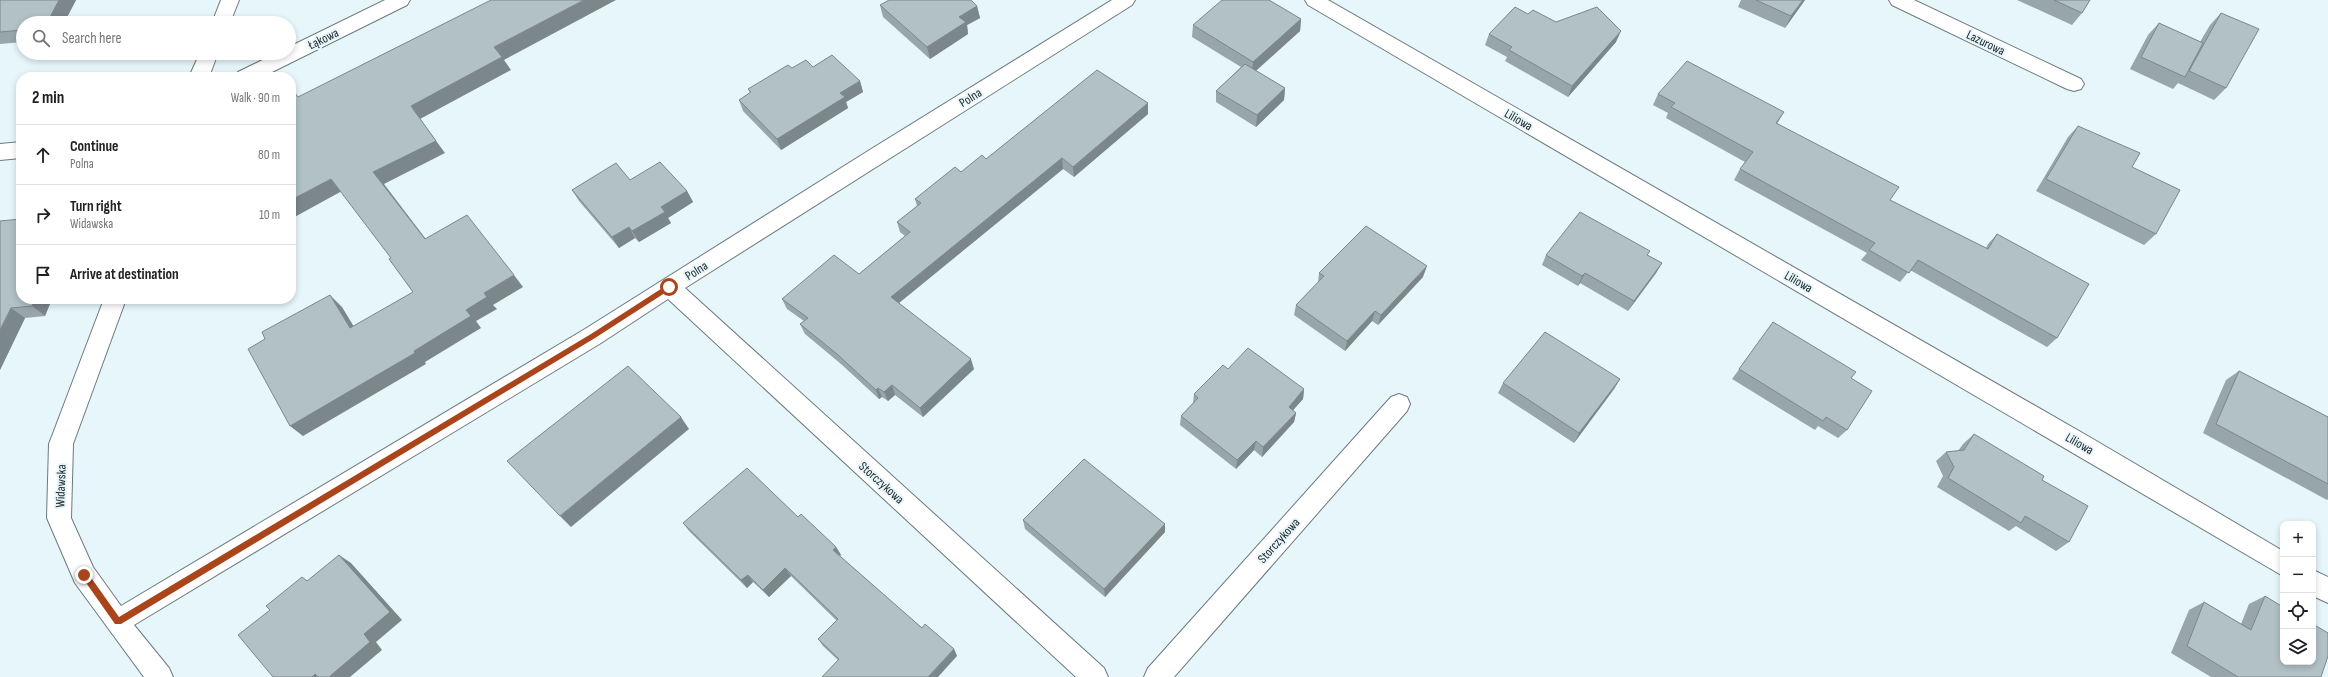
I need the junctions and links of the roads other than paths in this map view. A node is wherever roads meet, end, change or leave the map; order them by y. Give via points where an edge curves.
1 (230, 0) edge
2 (402, 0) edge
3 (1126, 0) edge
4 (1314, 0) edge
5 (1898, 0) edge
6 (224, 16) edge
7 (296, 52) edge
8 (206, 60) edge
9 (280, 60) edge
10 (201, 72) edge
11 (255, 72) edge
12 (2074, 84) dead end
13 (16, 150) edge
14 (0, 152) edge
15 (669, 287) junction
16 (113, 304) edge
17 (1399, 404) dead end
18 (2280, 562) edge
19 (2316, 584) edge
20 (2328, 591) edge
21 (118, 621) junction
22 (160, 677) edge
23 (1095, 677) edge
24 (1157, 677) edge

1 - 6 street
2 - 7 street, Łąkowa
3 - 15 street, Polna
4 - 18 street, Liliowa via 2085,446
5 - 12 street, Lazurowa
8 - 10 street
9 - 11 street, Łąkowa
13 - 14 street
15 - 21 street, Polna via 593,336
15 - 23 street, Storczykowa
16 - 21 street, Widawska via 61,444 59,518 84,575
17 - 24 street, Storczykowa
19 - 20 street
21 - 22 street, Widawska

